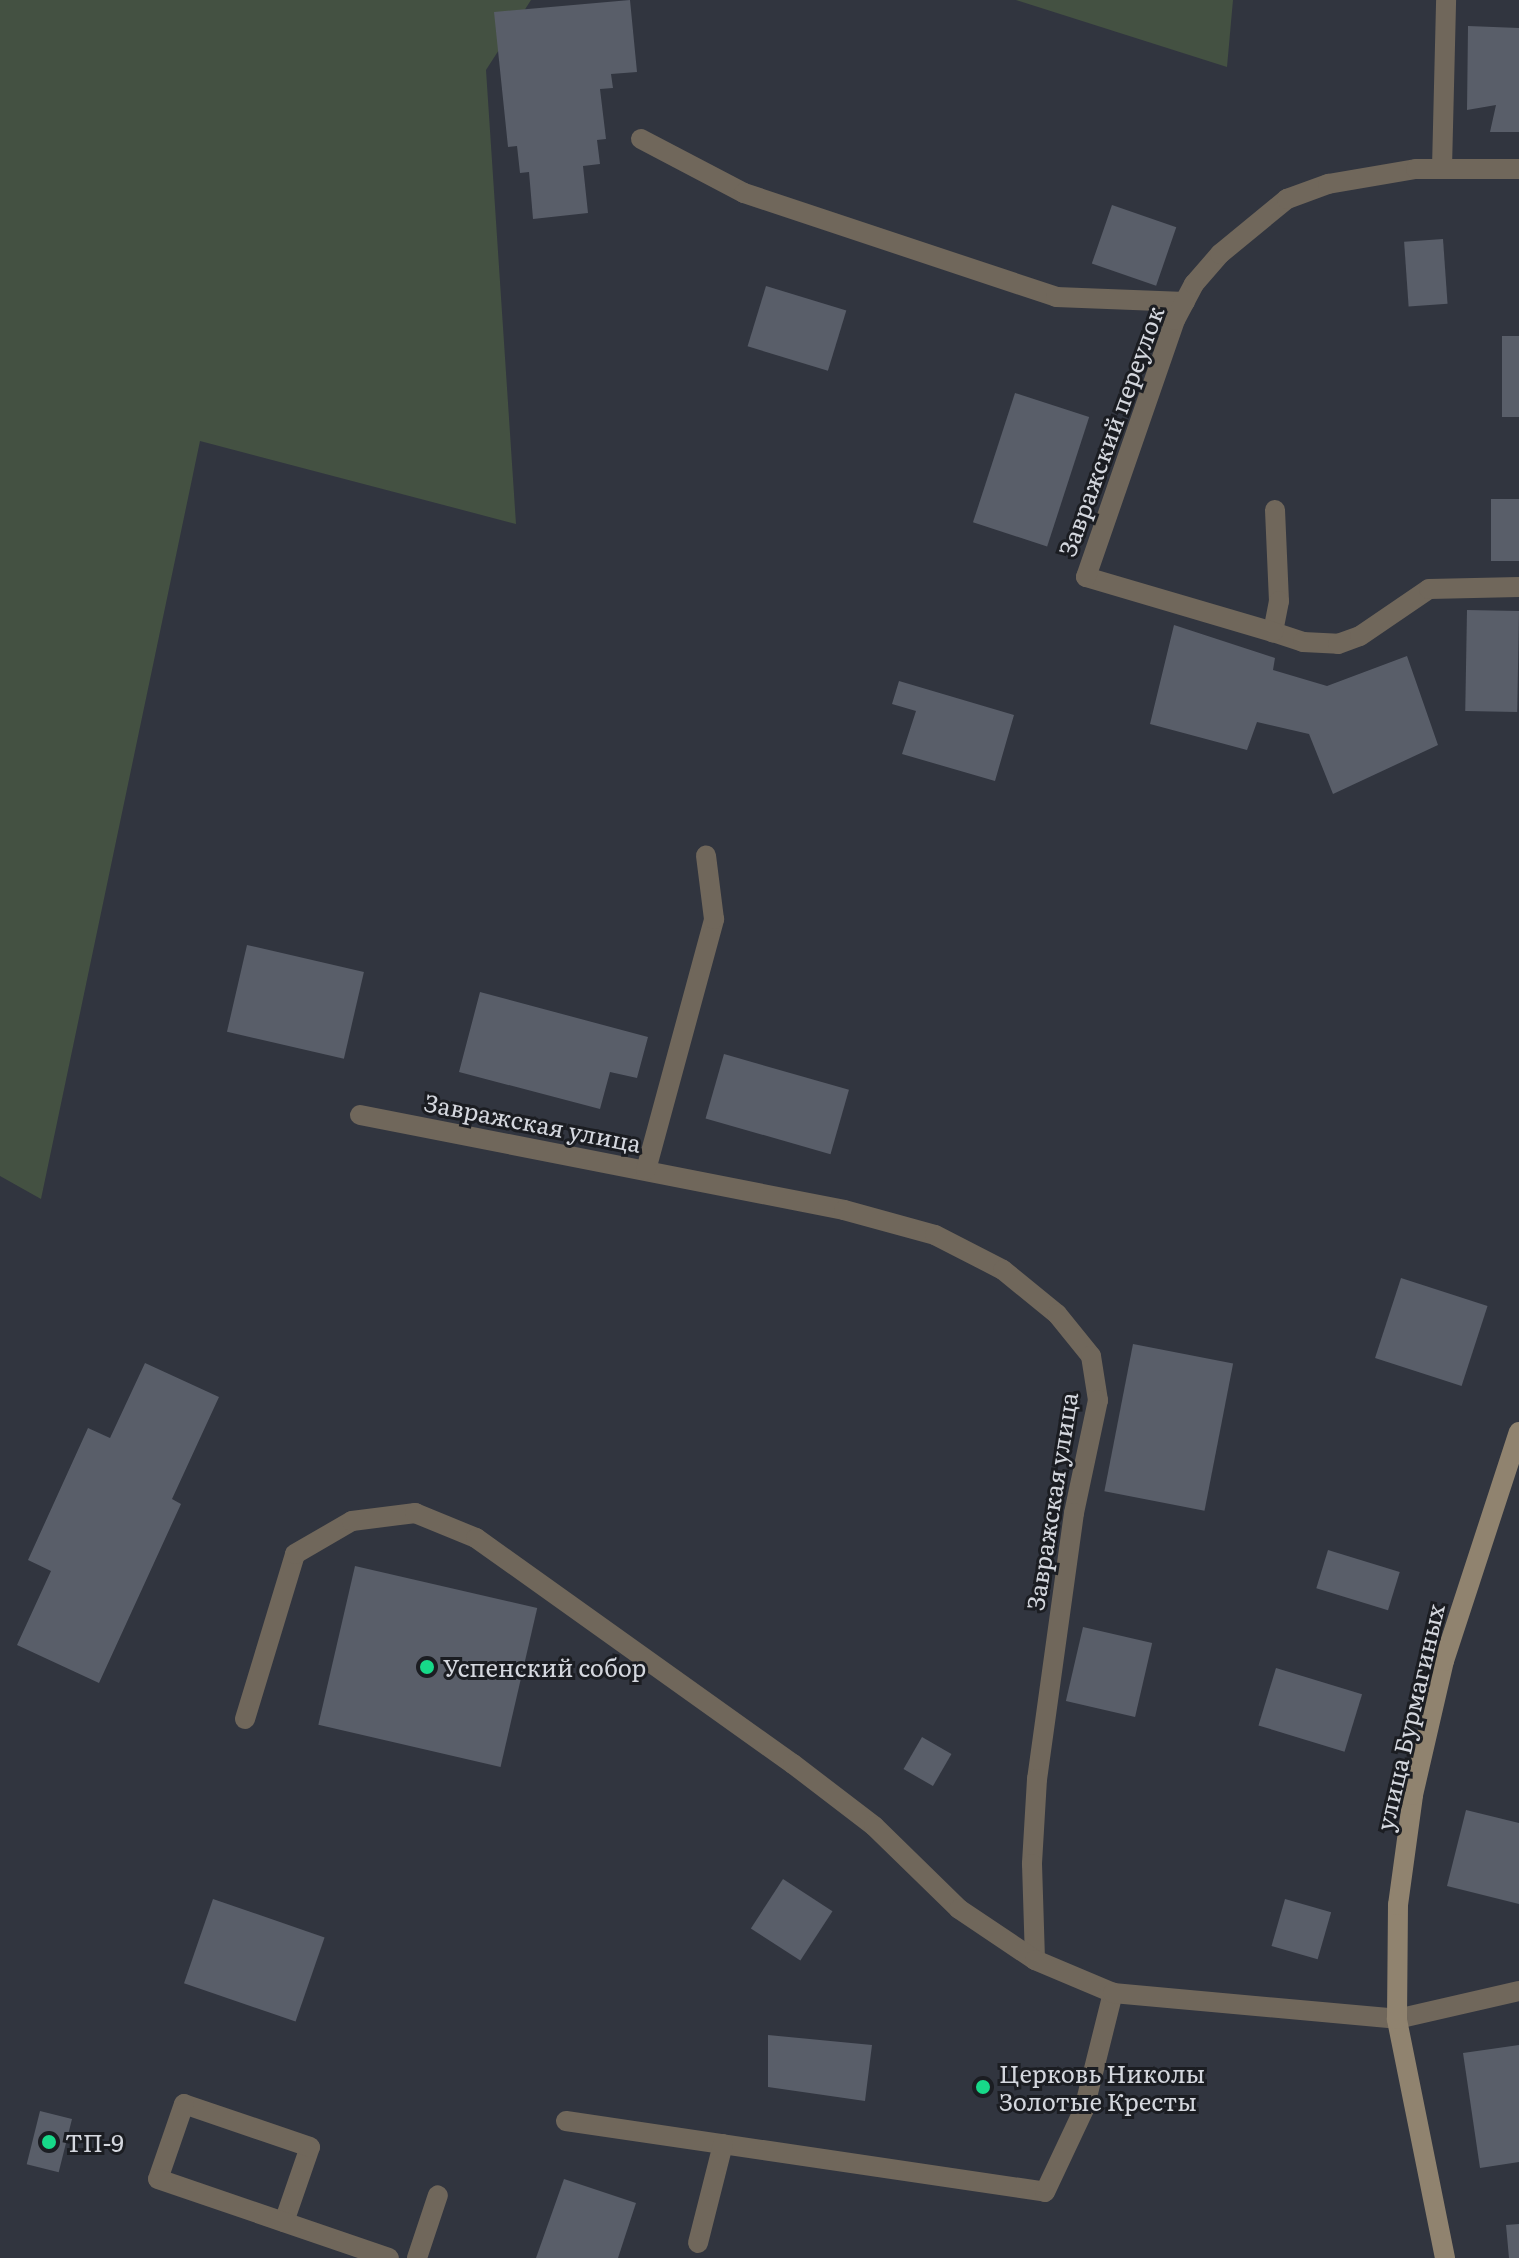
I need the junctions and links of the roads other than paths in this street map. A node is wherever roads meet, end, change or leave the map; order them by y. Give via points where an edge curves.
1 (1446, 0) edge
2 (641, 139) dead end
3 (1442, 168) junction
4 (1519, 169) edge
5 (1185, 302) junction
6 (1275, 510) dead end
7 (1519, 587) edge
8 (1273, 632) junction
9 (706, 856) dead end
10 (360, 1115) dead end
11 (646, 1170) junction
12 (1519, 1432) edge
13 (245, 1719) dead end
14 (1035, 1960) junction
15 (1519, 1991) edge
16 (1113, 1993) junction
17 (1397, 2019) junction
18 (566, 2121) dead end
19 (723, 2144) junction
20 (438, 2195) dead end
21 (284, 2222) junction
22 (698, 2243) dead end
23 (389, 2258) edge
24 (417, 2258) edge
25 (1445, 2258) edge

1 - 3 street
2 - 5 street via 744,193 1056,297
3 - 4 street, Завражский переулок
3 - 5 street, Завражский переулок via 1369,175 1287,199 1220,254
5 - 8 street, Завражский переулок via 1086,577
6 - 8 street via 1279,601
7 - 8 street via 1429,589 1360,636 1338,644 1303,642
9 - 11 street via 714,919
10 - 11 street, Завражская улица
11 - 14 street, Завражская улица via 844,1210 935,1235 1003,1270 1057,1314 1091,1356 1098,1400 1074,1513 1037,1779 1032,1864
12 - 17 street, улица Бурмагиных via 1444,1661 1413,1795 1398,1905
13 - 14 street via 295,1554 352,1521 415,1513 476,1538 793,1764 874,1826 959,1909
14 - 16 street
15 - 17 street
16 - 17 street
16 - 19 street via 1084,2109 1045,2192
17 - 25 street, улица Бурмагиных
18 - 19 street
19 - 22 street
20 - 24 street
21 - 21 street via 158,2179 184,2104 310,2147
21 - 23 street

